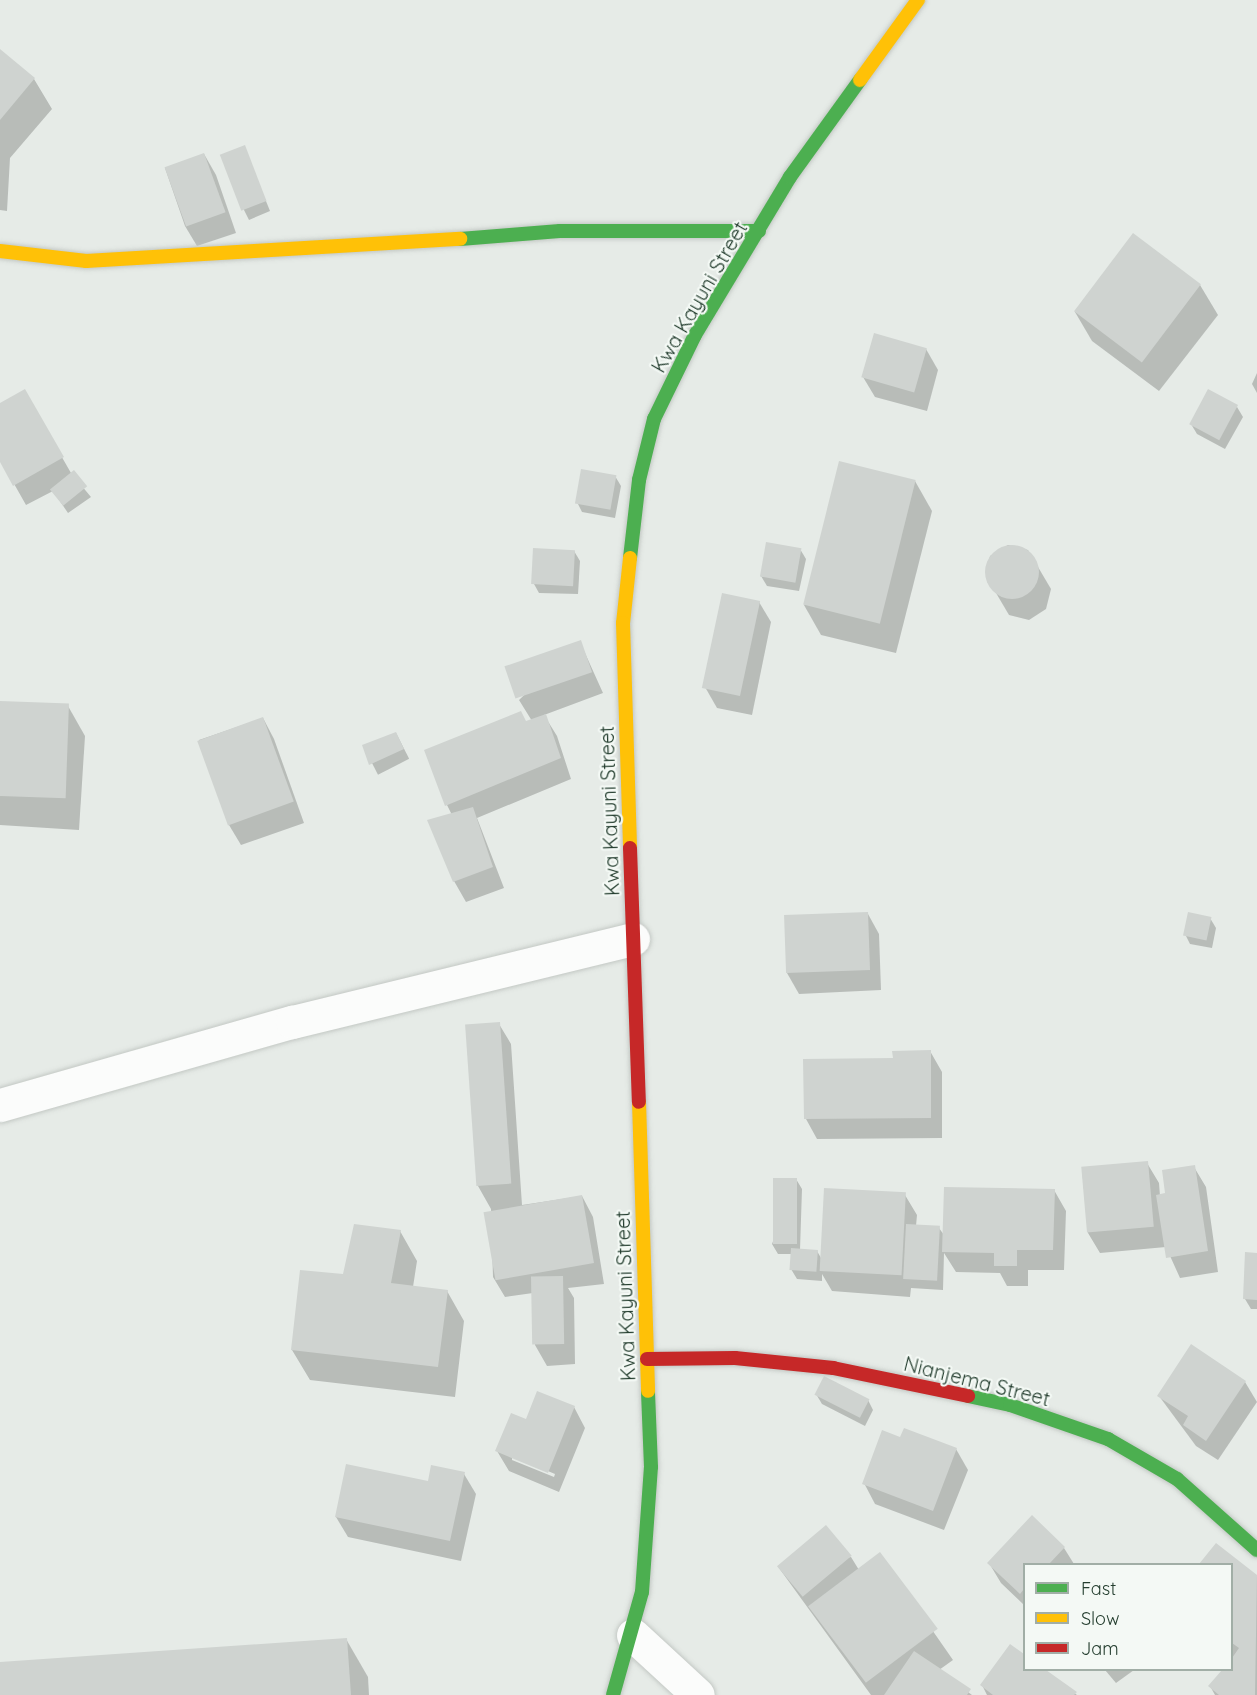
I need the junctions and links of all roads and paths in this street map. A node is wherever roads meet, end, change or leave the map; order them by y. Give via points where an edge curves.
1 (918, 0) edge
2 (759, 231) junction
3 (0, 251) edge
4 (633, 939) junction
5 (0, 1105) edge
6 (647, 1359) junction
7 (1257, 1550) edge
8 (633, 1635) junction
9 (613, 1695) edge
10 (698, 1695) edge

1 - 2 street, Kwa Kayuni Street via 790,177
2 - 3 street via 560,231 296,251 86,261
2 - 4 street, Kwa Kayuni Street via 695,335 659,409 639,480 622,623
4 - 5 street via 292,1022
4 - 6 street, Kwa Kayuni Street
6 - 7 street, Nianjema Street via 735,1358 833,1368 1010,1406 1108,1439 1177,1479
6 - 8 street, Kwa Kayuni Street via 651,1467 642,1592
8 - 9 street, Kwa Kayuni Street
8 - 10 street

